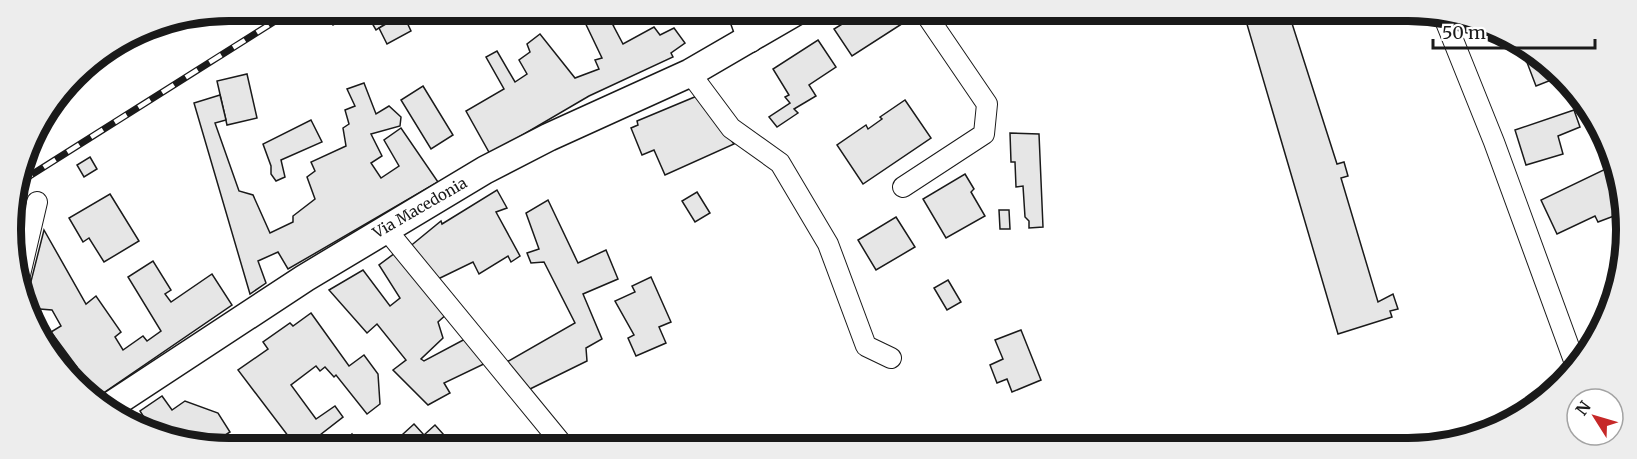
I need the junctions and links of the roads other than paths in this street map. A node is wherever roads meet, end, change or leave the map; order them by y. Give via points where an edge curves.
1 (743, 21) edge
2 (781, 21) edge
3 (930, 21) edge
4 (1447, 25) edge
5 (750, 40) junction
6 (690, 72) junction
7 (903, 187) dead end
8 (37, 202) dead end
9 (385, 228) junction
10 (23, 260) edge
11 (1573, 357) edge
12 (891, 358) dead end
13 (114, 403) edge
14 (557, 438) edge

1 - 5 street
2 - 5 main road, Via Macedonia
3 - 7 street via 987,104 984,134
4 - 11 street
5 - 6 main road, Via Macedonia
6 - 9 main road, Via Macedonia via 549,137
6 - 12 street via 731,128 780,163 828,244 866,346
8 - 10 street
9 - 13 main road, Via Macedonia
9 - 14 street

